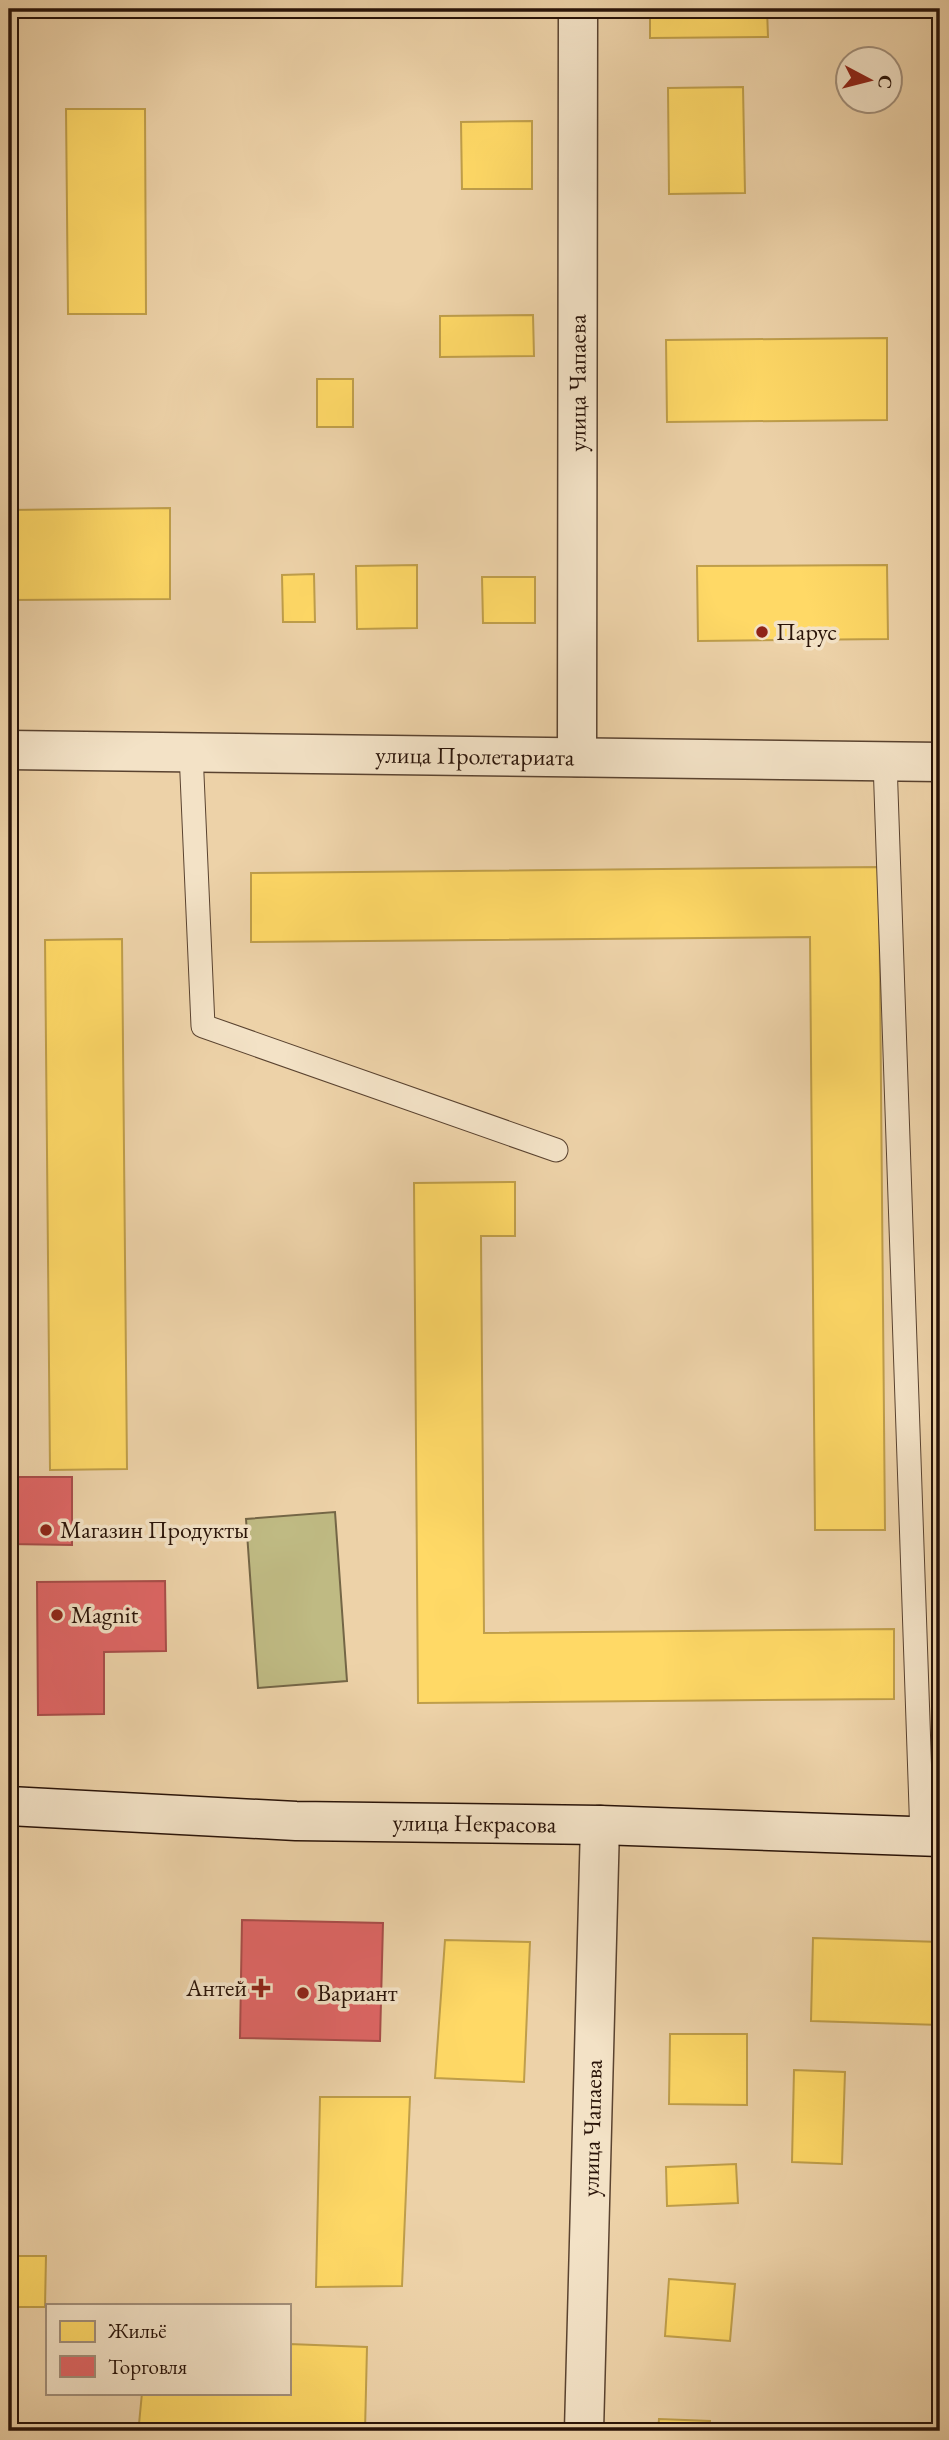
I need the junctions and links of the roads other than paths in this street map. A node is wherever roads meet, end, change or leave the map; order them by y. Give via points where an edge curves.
1 (578, 9) edge
2 (9, 750) edge
3 (191, 752) junction
4 (577, 757) junction
5 (885, 761) junction
6 (940, 762) edge
7 (556, 1150) dead end
8 (9, 1806) edge
9 (600, 1825) junction
10 (931, 1837) edge
11 (584, 2431) edge

1 - 4 street, улица Чапаева
2 - 3 street, улица Пролетариата
3 - 4 street, улица Пролетариата
3 - 7 lane via 203,1026
4 - 5 street, улица Пролетариата
5 - 6 street, улица Пролетариата
5 - 10 lane
8 - 9 street, улица Некрасова via 296,1821
9 - 10 street, улица Некрасова
9 - 11 street, улица Чапаева

